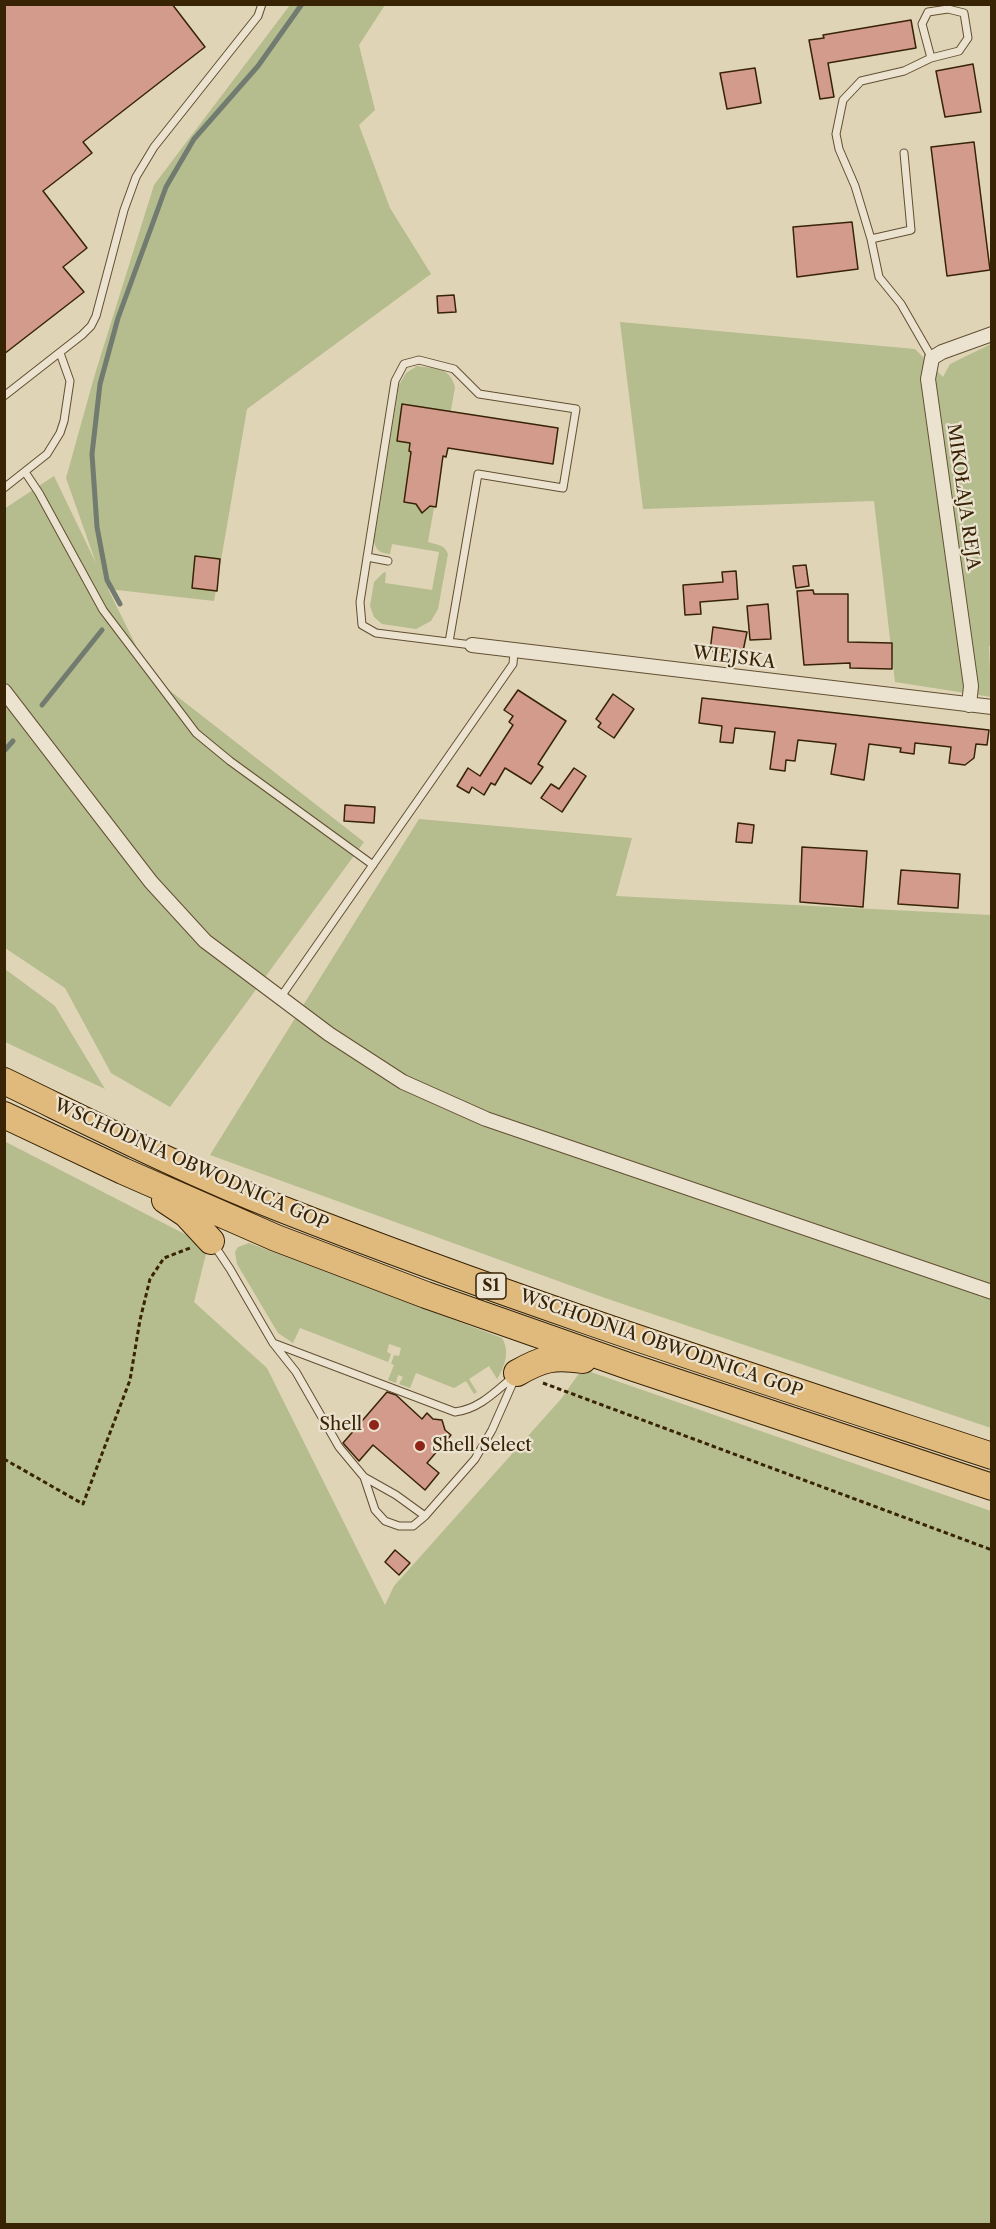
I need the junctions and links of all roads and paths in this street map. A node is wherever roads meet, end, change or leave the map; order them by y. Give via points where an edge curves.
1 (262, 4) edge
2 (931, 58) junction
3 (904, 153) dead end
4 (871, 239) junction
5 (992, 334) edge
6 (60, 353) junction
7 (932, 358) junction
8 (4, 396) edge
9 (25, 472) junction
10 (4, 488) edge
11 (367, 557) junction
12 (388, 561) dead end
13 (449, 642) junction
14 (472, 645) joint
15 (514, 651) junction
16 (4, 691) edge
17 (969, 705) junction
18 (992, 707) edge
19 (373, 865) junction
20 (279, 999) junction
21 (4, 1081) edge
22 (4, 1115) edge
23 (123, 1171) junction
24 (211, 1241) junction
25 (992, 1292) edge
26 (273, 1343) junction
27 (634, 1368) junction
28 (518, 1373) junction
29 (992, 1456) edge
30 (4, 1459) edge
31 (364, 1477) junction
32 (992, 1487) edge
33 (425, 1516) junction
34 (992, 1550) edge

1 - 6 lane via 258,16 154,147 136,177 96,316 91,326
2 - 2 lane via 960,51 969,38 964,13 948,9 928,12 922,24
2 - 4 lane via 904,71 861,81 843,100 836,134 839,149
3 - 4 lane via 911,230
4 - 7 lane via 879,277 901,304
5 - 7 street
6 - 8 lane
6 - 9 lane via 70,381 64,421 46,454
7 - 17 street, MIKOŁAJA REJA via 928,379 971,686
9 - 10 lane
9 - 19 lane via 103,610 196,733
11 - 12 lane
11 - 13 lane via 360,602 363,625 376,633
11 - 13 lane via 395,381 404,364 418,360 454,369 479,394 576,409 563,488 478,474
13 - 14 lane
14 - 15 street, WIEJSKA
15 - 17 street, WIEJSKA
15 - 19 lane via 513,664
16 - 20 street via 151,882 205,941
17 - 18 street, WIEJSKA
19 - 20 lane
20 - 25 street via 403,1082 486,1119
21 - 29 highway, WSCHODNIA OBWODNICA GOP / S1 via 131,1143 277,1207 440,1268
22 - 23 highway, WSCHODNIA OBWODNICA GOP / S1
23 - 24 highway via 186,1214
23 - 27 highway, WSCHODNIA OBWODNICA GOP / S1 via 297,1246
24 - 26 lane
24 - 30 path via 164,1258 150,1279 130,1380 82,1504
26 - 28 lane via 455,1412 483,1402
26 - 31 lane via 296,1372 339,1447
27 - 28 highway via 552,1357
27 - 32 highway, WSCHODNIA OBWODNICA GOP / S1
28 - 33 lane via 475,1459
28 - 34 path
31 - 33 lane
31 - 33 lane via 375,1510 385,1521 413,1526

